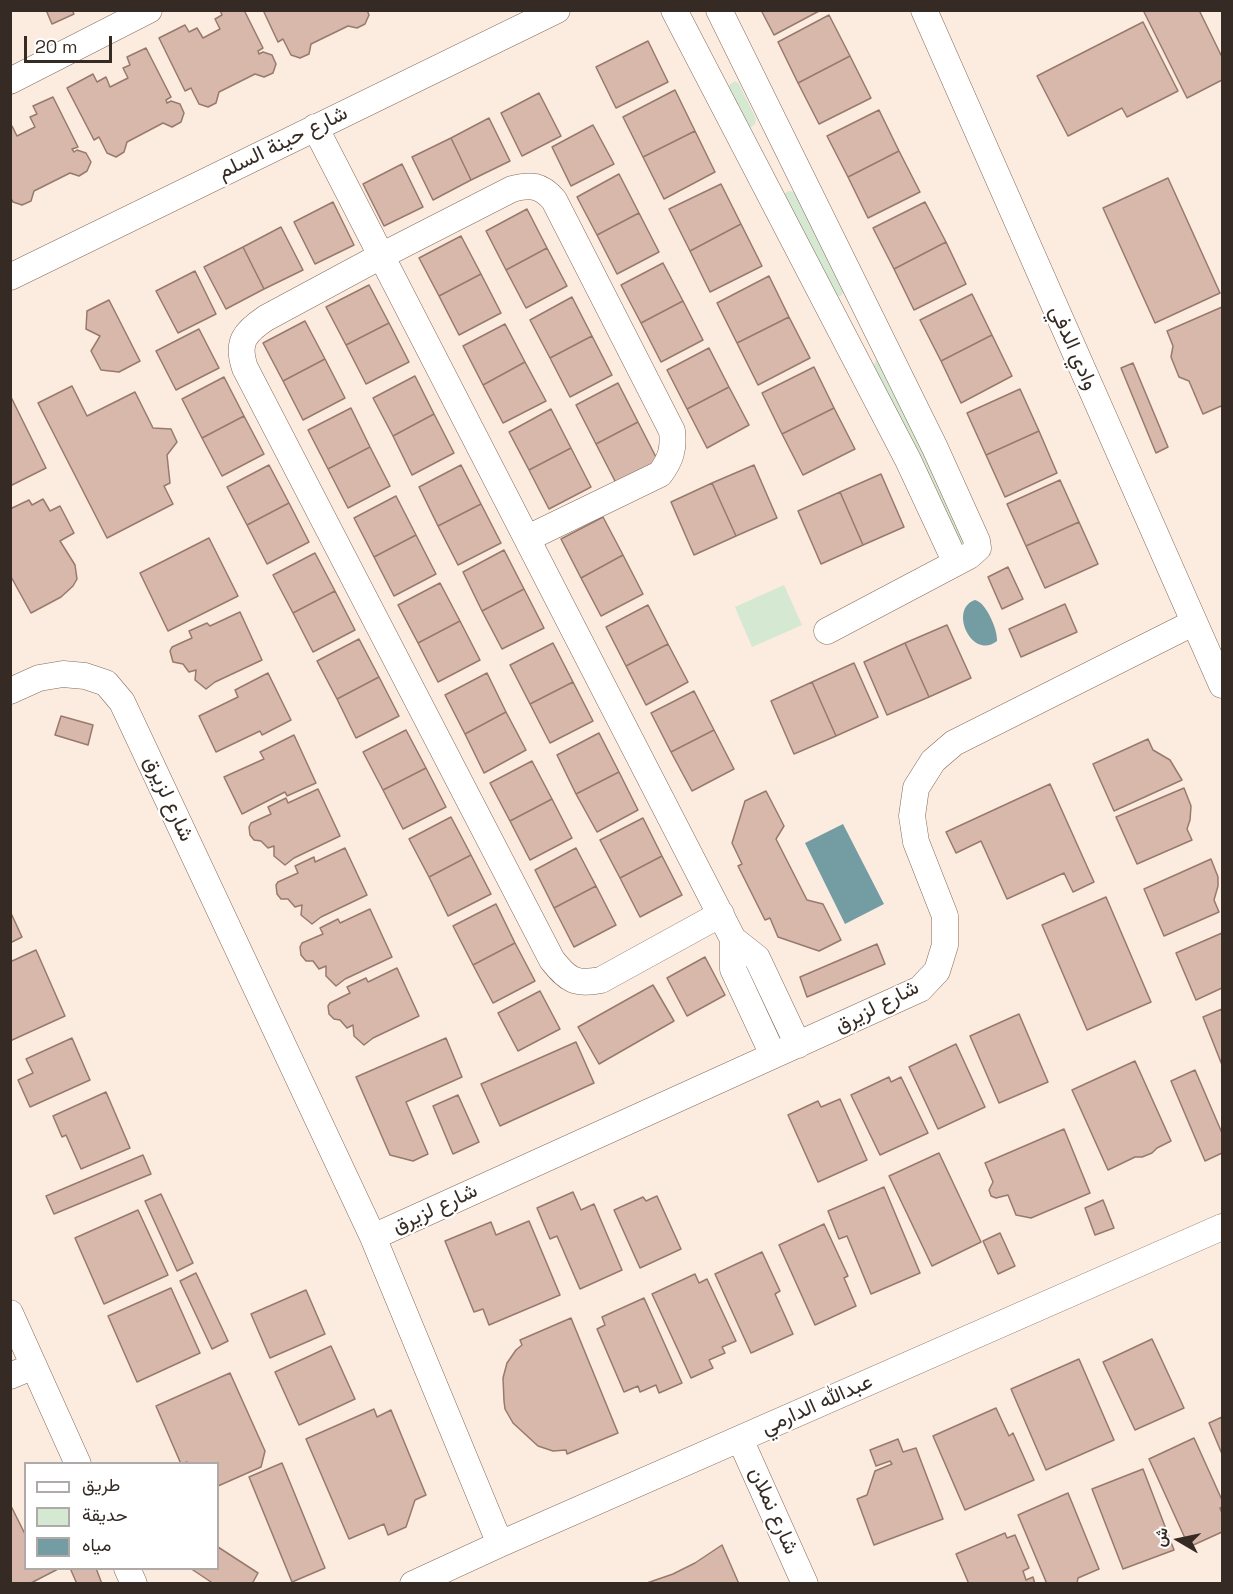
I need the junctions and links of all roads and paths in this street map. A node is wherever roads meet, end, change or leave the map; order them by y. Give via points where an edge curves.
1 (149, 10) edge
2 (557, 10) edge
3 (674, 10) edge
4 (719, 10) edge
5 (924, 10) edge
6 (10, 81) edge
7 (315, 127) junction
8 (381, 256) junction
9 (10, 277) edge
10 (528, 538) junction
11 (956, 563) junction
12 (1193, 623) junction
13 (827, 631) dead end
14 (1222, 685) edge
15 (10, 691) edge
16 (722, 914) junction
17 (733, 939) junction
18 (798, 1045) junction
19 (773, 1055) junction
20 (1222, 1227) edge
21 (374, 1237) junction
22 (10, 1313) edge
23 (22, 1371) edge
24 (740, 1439) junction
25 (77, 1462) edge
26 (500, 1544) junction
27 (127, 1570) edge
28 (134, 1584) edge
29 (413, 1584) edge
30 (805, 1584) edge

1 - 6 street
2 - 7 street, شارع حينة السلم
3 - 11 street via 908,460
4 - 11 street via 978,541 978,548
5 - 12 street, وادي الدفي
7 - 8 street
7 - 9 street, شارع حينة السلم
8 - 10 street
8 - 10 street via 512,189 537,186 554,200 672,430 674,449 660,474
8 - 16 street via 251,328 243,341 241,356 245,368 552,960 563,974 574,982 601,980
10 - 16 street
11 - 13 street
12 - 14 street, وادي الدفي
12 - 18 street, شارع لزيرق via 954,742 933,761 916,788 912,816 916,842 945,916 945,945 937,971 920,989
15 - 21 street, شارع لزيرق via 39,678 85,676 106,683 122,702
16 - 17 street
17 - 18 street via 757,958
17 - 19 street via 733,969
18 - 19 street, شارع لزيرق
19 - 21 street, شارع لزيرق
20 - 24 street, عبدالله الدارمي
21 - 26 street, شارع لزيرق
22 - 23 street
23 - 25 street
24 - 26 street, عبدالله الدارمي
24 - 30 street, شارع نملان
26 - 29 street, عبدالله الدارمي
27 - 28 street

